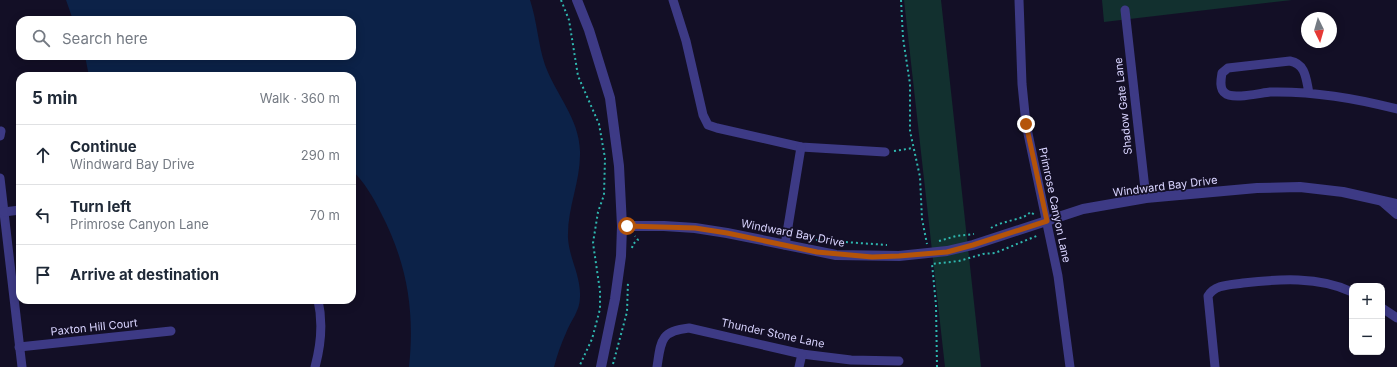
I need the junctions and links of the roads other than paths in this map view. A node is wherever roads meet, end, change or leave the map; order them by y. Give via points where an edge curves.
1 (577, 0) edge
2 (673, 0) edge
3 (1019, 0) edge
4 (1124, 10) dead end
5 (1309, 93) junction
6 (1397, 109) edge
7 (801, 147) junction
8 (885, 152) road end
9 (0, 178) edge
10 (1146, 198) junction
11 (1382, 201) junction
12 (1397, 204) edge
13 (16, 210) edge
14 (4, 212) junction
15 (1397, 214) edge
16 (1047, 221) junction
17 (622, 226) junction
18 (785, 245) junction
19 (1349, 291) edge
20 (319, 304) edge
21 (1385, 310) edge
22 (1397, 318) edge
23 (170, 331) dead end
24 (19, 347) junction
25 (802, 354) junction
26 (899, 361) dead end
27 (22, 367) edge
28 (316, 367) edge
29 (601, 367) edge
30 (657, 367) edge
31 (799, 367) edge
32 (1070, 367) edge
33 (1215, 367) edge

1 - 17 street via 610,98 619,166
2 - 7 street via 686,41 703,116 708,125
3 - 16 street, Primrose Canyon Lane via 1026,124
4 - 10 street, Shadow Gate Lane
5 - 5 street via 1269,92 1231,96 1224,93 1222,88 1222,73 1228,68 1297,62 1302,67
5 - 6 street via 1365,101
7 - 8 street
7 - 18 street
9 - 14 street
10 - 11 street, Windward Bay Drive via 1256,188 1300,187 1343,192
10 - 16 street, Windward Bay Drive via 1084,210
11 - 12 street, Windward Bay Drive
11 - 15 street, Windward Bay Drive
13 - 14 street
14 - 24 street
16 - 18 street, Windward Bay Drive via 973,245 892,257 852,256
16 - 32 street, Primrose Canyon Lane via 1058,276
17 - 18 street, Windward Bay Drive via 695,228
17 - 29 street via 615,299
19 - 33 street via 1325,284 1279,280 1222,286 1211,290 1208,296
20 - 28 street via 320,350
21 - 22 street
23 - 24 street, Paxton Hill Court
24 - 27 street
25 - 26 street, Thunder Stone Lane via 851,360
25 - 30 street, Thunder Stone Lane via 689,328 668,333 661,344
25 - 31 street

